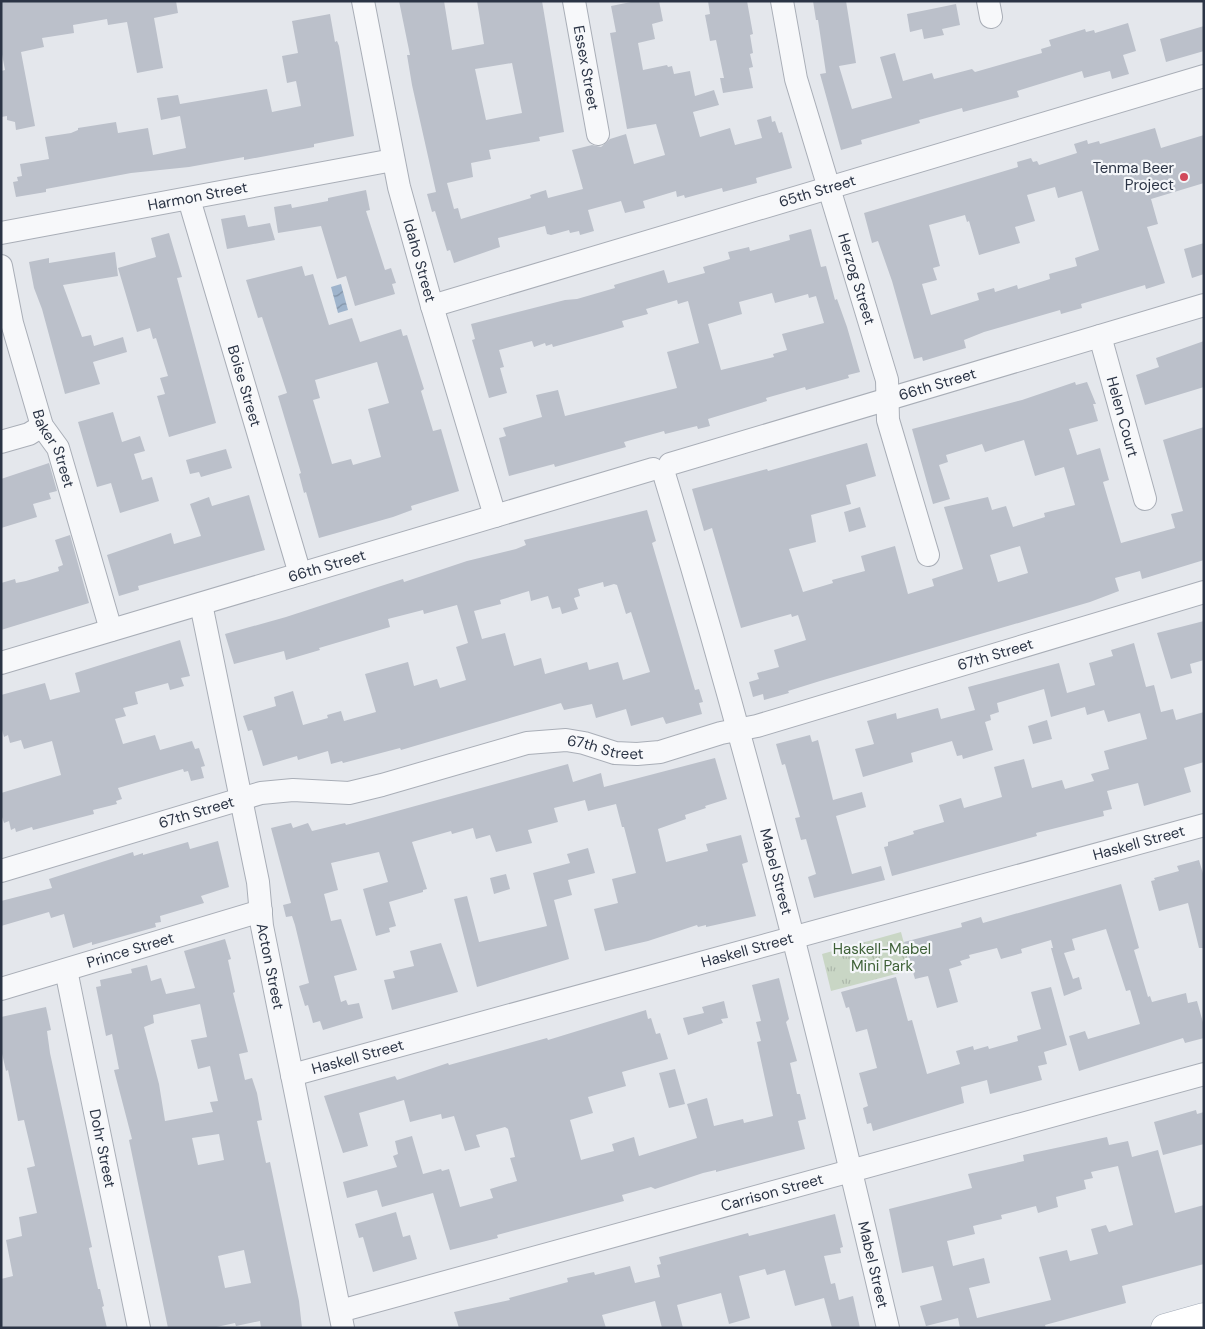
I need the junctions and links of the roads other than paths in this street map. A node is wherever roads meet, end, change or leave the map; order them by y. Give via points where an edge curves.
1 (363, 1) edge
2 (574, 1) edge
3 (782, 1) edge
4 (1204, 76) edge
5 (598, 134) dead end
6 (393, 160) junction
7 (830, 188) junction
8 (189, 199) junction
9 (1, 233) edge
10 (1, 266) edge
11 (1204, 305) edge
12 (432, 306) junction
13 (1100, 336) junction
14 (888, 400) junction
15 (42, 426) junction
16 (1, 442) edge
17 (663, 470) junction
18 (1145, 499) dead end
19 (495, 516) junction
20 (928, 555) dead end
21 (300, 574) junction
22 (1204, 592) edge
23 (201, 604) junction
24 (111, 630) junction
25 (1, 663) edge
26 (739, 729) junction
27 (241, 799) junction
28 (1204, 825) edge
29 (1, 871) edge
30 (261, 911) junction
31 (795, 938) junction
32 (66, 970) junction
33 (1, 989) edge
34 (1204, 1074) edge
35 (292, 1075) junction
36 (851, 1172) junction
37 (1204, 1317) edge
38 (341, 1319) edge
39 (139, 1328) edge
40 (888, 1328) edge
41 (1165, 1328) edge

1 - 6 street, Idaho Street
2 - 5 street, Essex Street
3 - 7 street, Herzog Street via 796,79
4 - 7 street, 65th Street
6 - 8 street, Harmon Street
6 - 12 street, Idaho Street
7 - 12 street, 65th Street
7 - 14 street, Herzog Street via 887,380
8 - 9 street, Harmon Street
8 - 21 street, Boise Street
10 - 15 street, Baker Street via 12,323
11 - 13 street, 66th Street
12 - 19 street, Idaho Street
13 - 14 street, 66th Street
13 - 18 street, Helen Court
14 - 17 street, 66th Street
14 - 20 street, Herzog Street via 888,420
15 - 16 street
15 - 24 street, Baker Street via 58,448
17 - 19 street, 66th Street
17 - 26 street, Mabel Street
19 - 21 street, 66th Street
21 - 23 street, 66th Street
22 - 26 street, 67th Street
23 - 24 street, 66th Street
23 - 27 street, Acton Street
24 - 25 street, 66th Street
26 - 27 street, 67th Street via 660,752 637,754 615,753 566,740 527,743 349,793 273,791
26 - 31 street, Mabel Street
27 - 29 street, 67th Street
27 - 30 street, Acton Street
28 - 31 street, Haskell Street
30 - 32 street, Prince Street
30 - 35 street, Acton Street
31 - 35 street, Haskell Street
31 - 36 street, Mabel Street
32 - 33 street, Prince Street
32 - 39 street, Dohr Street
34 - 36 street, Carrison Street
35 - 38 street, Acton Street
36 - 38 street, Carrison Street
36 - 40 street, Mabel Street
37 - 41 main road

